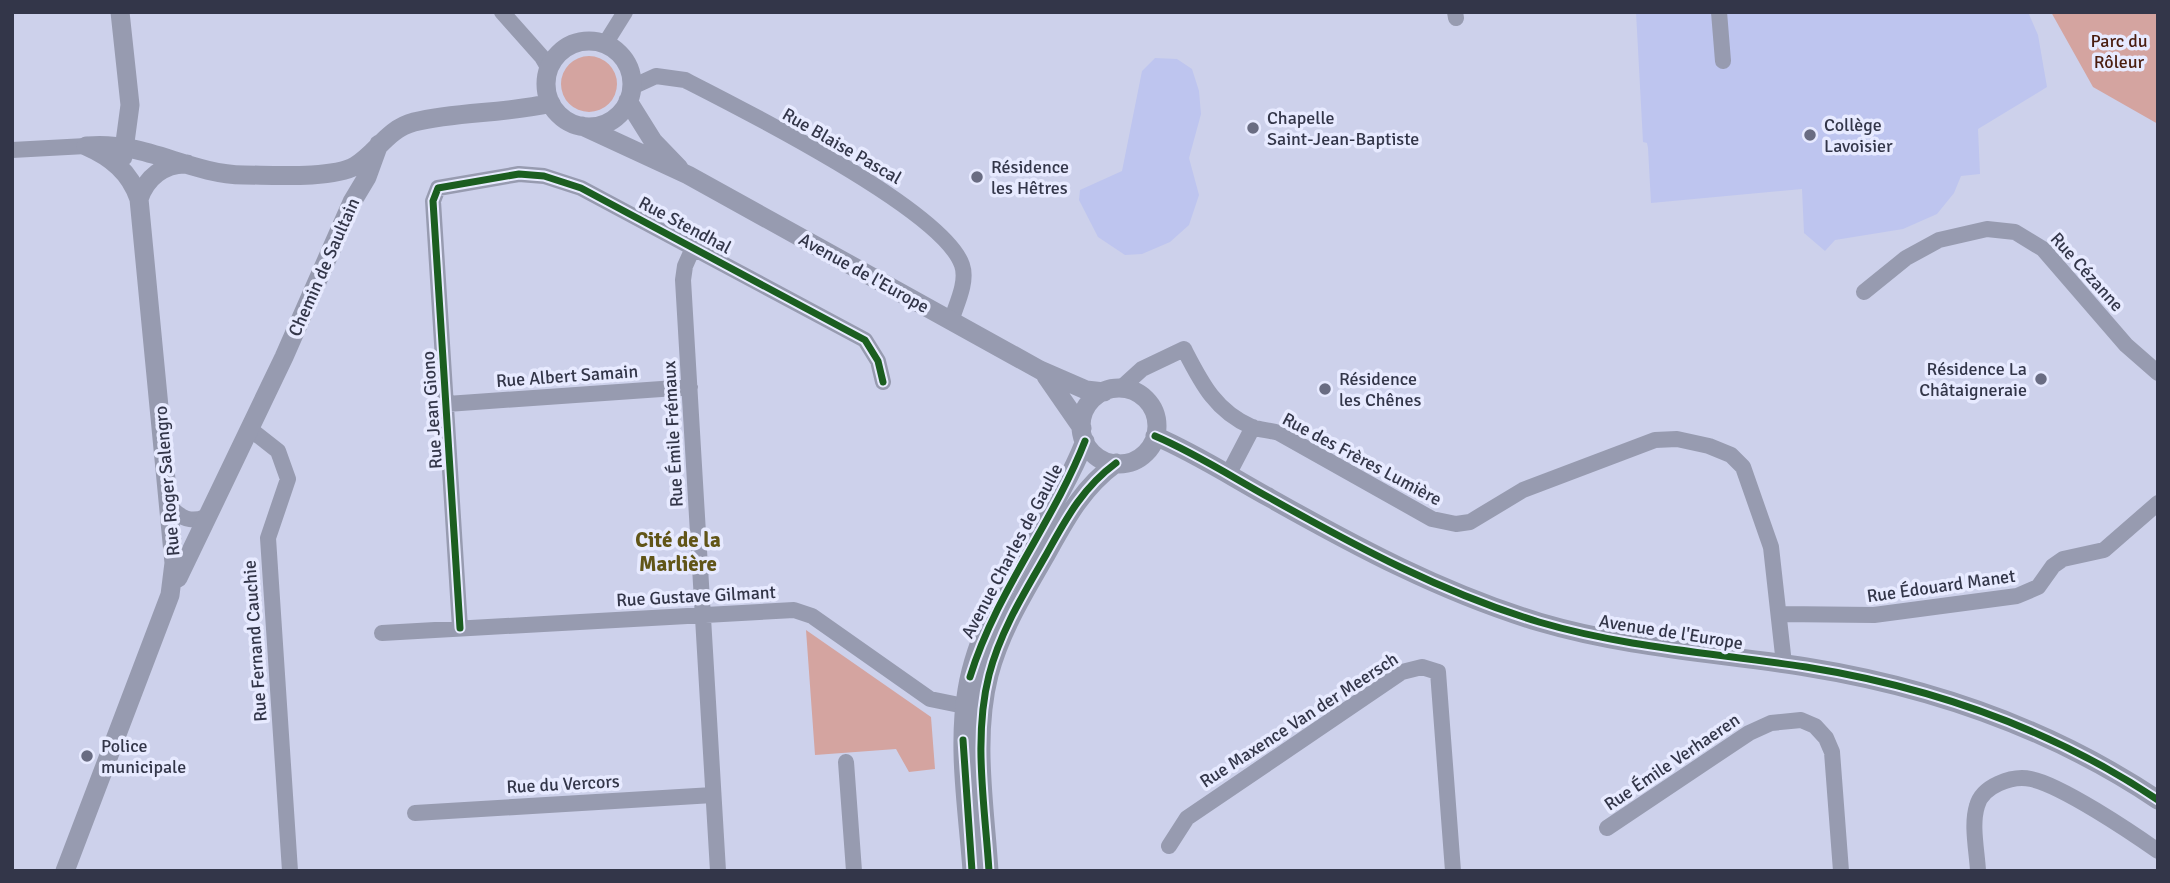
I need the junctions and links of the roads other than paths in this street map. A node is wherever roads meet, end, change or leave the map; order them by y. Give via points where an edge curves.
1 (120, 12) edge
2 (502, 12) edge
3 (625, 12) edge
4 (1719, 12) edge
5 (605, 44) junction
6 (1723, 61) dead end
7 (549, 69) junction
8 (630, 94) junction
9 (551, 103) junction
10 (582, 126) junction
11 (379, 144) junction
12 (86, 146) junction
13 (124, 146) junction
14 (12, 150) edge
15 (188, 164) junction
16 (334, 172) junction
17 (688, 175) junction
18 (129, 178) junction
19 (435, 191) joint
20 (139, 200) junction
21 (352, 202) junction
22 (693, 248) junction
23 (1864, 292) dead end
24 (951, 321) junction
25 (1040, 370) junction
26 (2158, 373) edge
27 (883, 383) dead end
28 (690, 387) junction
29 (1112, 390) junction
30 (447, 404) junction
31 (1253, 427) junction
32 (250, 429) junction
33 (1083, 434) junction
34 (1155, 436) junction
35 (1116, 463) junction
36 (1228, 475) junction
37 (2158, 503) edge
38 (171, 508) junction
39 (205, 517) junction
40 (170, 595) junction
41 (702, 614) junction
42 (1780, 614) junction
43 (460, 628) junction
44 (383, 633) dead end
45 (1784, 664) junction
46 (974, 708) junction
47 (846, 762) dead end
48 (713, 795) junction
49 (2158, 800) edge
50 (415, 813) dead end
51 (1607, 828) dead end
52 (1168, 846) dead end
53 (2158, 851) edge
54 (65, 871) edge
55 (290, 871) edge
56 (718, 871) edge
57 (854, 871) edge
58 (972, 871) edge
59 (989, 871) edge
60 (1453, 871) edge
61 (1841, 871) edge
62 (1978, 871) edge

1 - 13 street via 130,105
2 - 7 street
3 - 5 street
4 - 6 street
5 - 7 street via 590,41 569,46
5 - 8 street via 625,61
7 - 9 street via 546,83
8 - 10 street via 610,121
8 - 17 street, Avenue de l'Europe via 653,141
8 - 24 street, Rue Blaise Pascal via 663,75 685,80 862,178 917,214 954,250 963,267
9 - 10 street via 560,115
9 - 11 street via 519,111 414,122 396,129
10 - 17 street, Avenue de l'Europe
11 - 16 street via 354,167
11 - 21 street, Chemin de Saultain
12 - 13 street
12 - 14 street
12 - 18 street via 113,161
13 - 15 street
13 - 18 street
15 - 16 street via 236,174
15 - 20 street via 161,170
16 - 21 street via 349,184
17 - 24 street, Avenue de l'Europe
18 - 20 street, Rue Roger Salengro
19 - 22 street, Rue Stendhal via 448,184 508,175 544,176 593,193
19 - 30 street, Rue Jean Giono
20 - 38 street, Rue Roger Salengro
21 - 32 street, Chemin de Saultain
22 - 27 street, Rue Stendhal via 865,340 878,360
22 - 28 street, Rue Émile Frémaux via 683,280
23 - 26 street, Rue Cézanne via 1939,240 1987,229 2015,232 2043,248 2126,345
24 - 25 street, Avenue de l'Europe
25 - 29 street, Avenue de l'Europe via 1086,390
25 - 33 street, Avenue de l'Europe via 1057,389
28 - 30 street, Rue Albert Samain
28 - 41 street, Rue Émile Frémaux
29 - 31 street, Rue des Frères Lumière via 1184,349 1214,402
29 - 33 street via 1087,406
29 - 34 street via 1133,391 1150,405 1157,423
30 - 43 street, Rue Jean Giono
31 - 36 street
31 - 42 street, Rue des Frères Lumière via 1279,433 1432,519 1456,524 1482,517 1523,489 1648,442 1669,438 1709,446 1731,455 1748,475 1768,533
32 - 39 street, Chemin de Saultain
32 - 55 street, Rue Fernand Cauchie via 278,451 288,478 268,538
33 - 35 street via 1098,457
33 - 46 street, Avenue Charles de Gaulle via 1065,486 985,632 970,677
34 - 35 street via 1142,456
34 - 36 street, Avenue de l'Europe
35 - 46 street, Avenue Charles de Gaulle via 1080,495 1021,598
36 - 45 street, Avenue de l'Europe via 1395,566 1487,605 1633,645
37 - 42 street, Rue Édouard Manet via 2104,551 2063,559 2038,587 2017,596 1874,615
38 - 39 street via 186,519
38 - 40 street, Rue Roger Salengro via 174,563
39 - 40 street, Chemin de Saultain
40 - 54 street, Rue Roger Salengro
41 - 43 street, Rue Gustave Gilmant
41 - 46 street, Rue Gustave Gilmant via 806,612 930,699
41 - 48 street, Rue Émile Frémaux
42 - 45 street, Rue des Frères Lumière
43 - 44 street, Rue Gustave Gilmant
45 - 49 street, Avenue de l'Europe via 1917,691 1987,713 2088,758
46 - 58 street, Avenue Charles de Gaulle via 964,753
46 - 59 street, Avenue Charles de Gaulle
47 - 57 street
48 - 50 street, Rue du Vercors
48 - 56 street, Rue Émile Frémaux
51 - 61 street, Rue Émile Verhaeren via 1749,733 1771,723 1801,720 1821,732 1832,752
52 - 60 street, Rue Maxence Van der Meersch via 1186,818 1402,672 1422,667 1438,673
53 - 62 street via 2040,782 2021,778 1991,788 1980,799 1975,814

